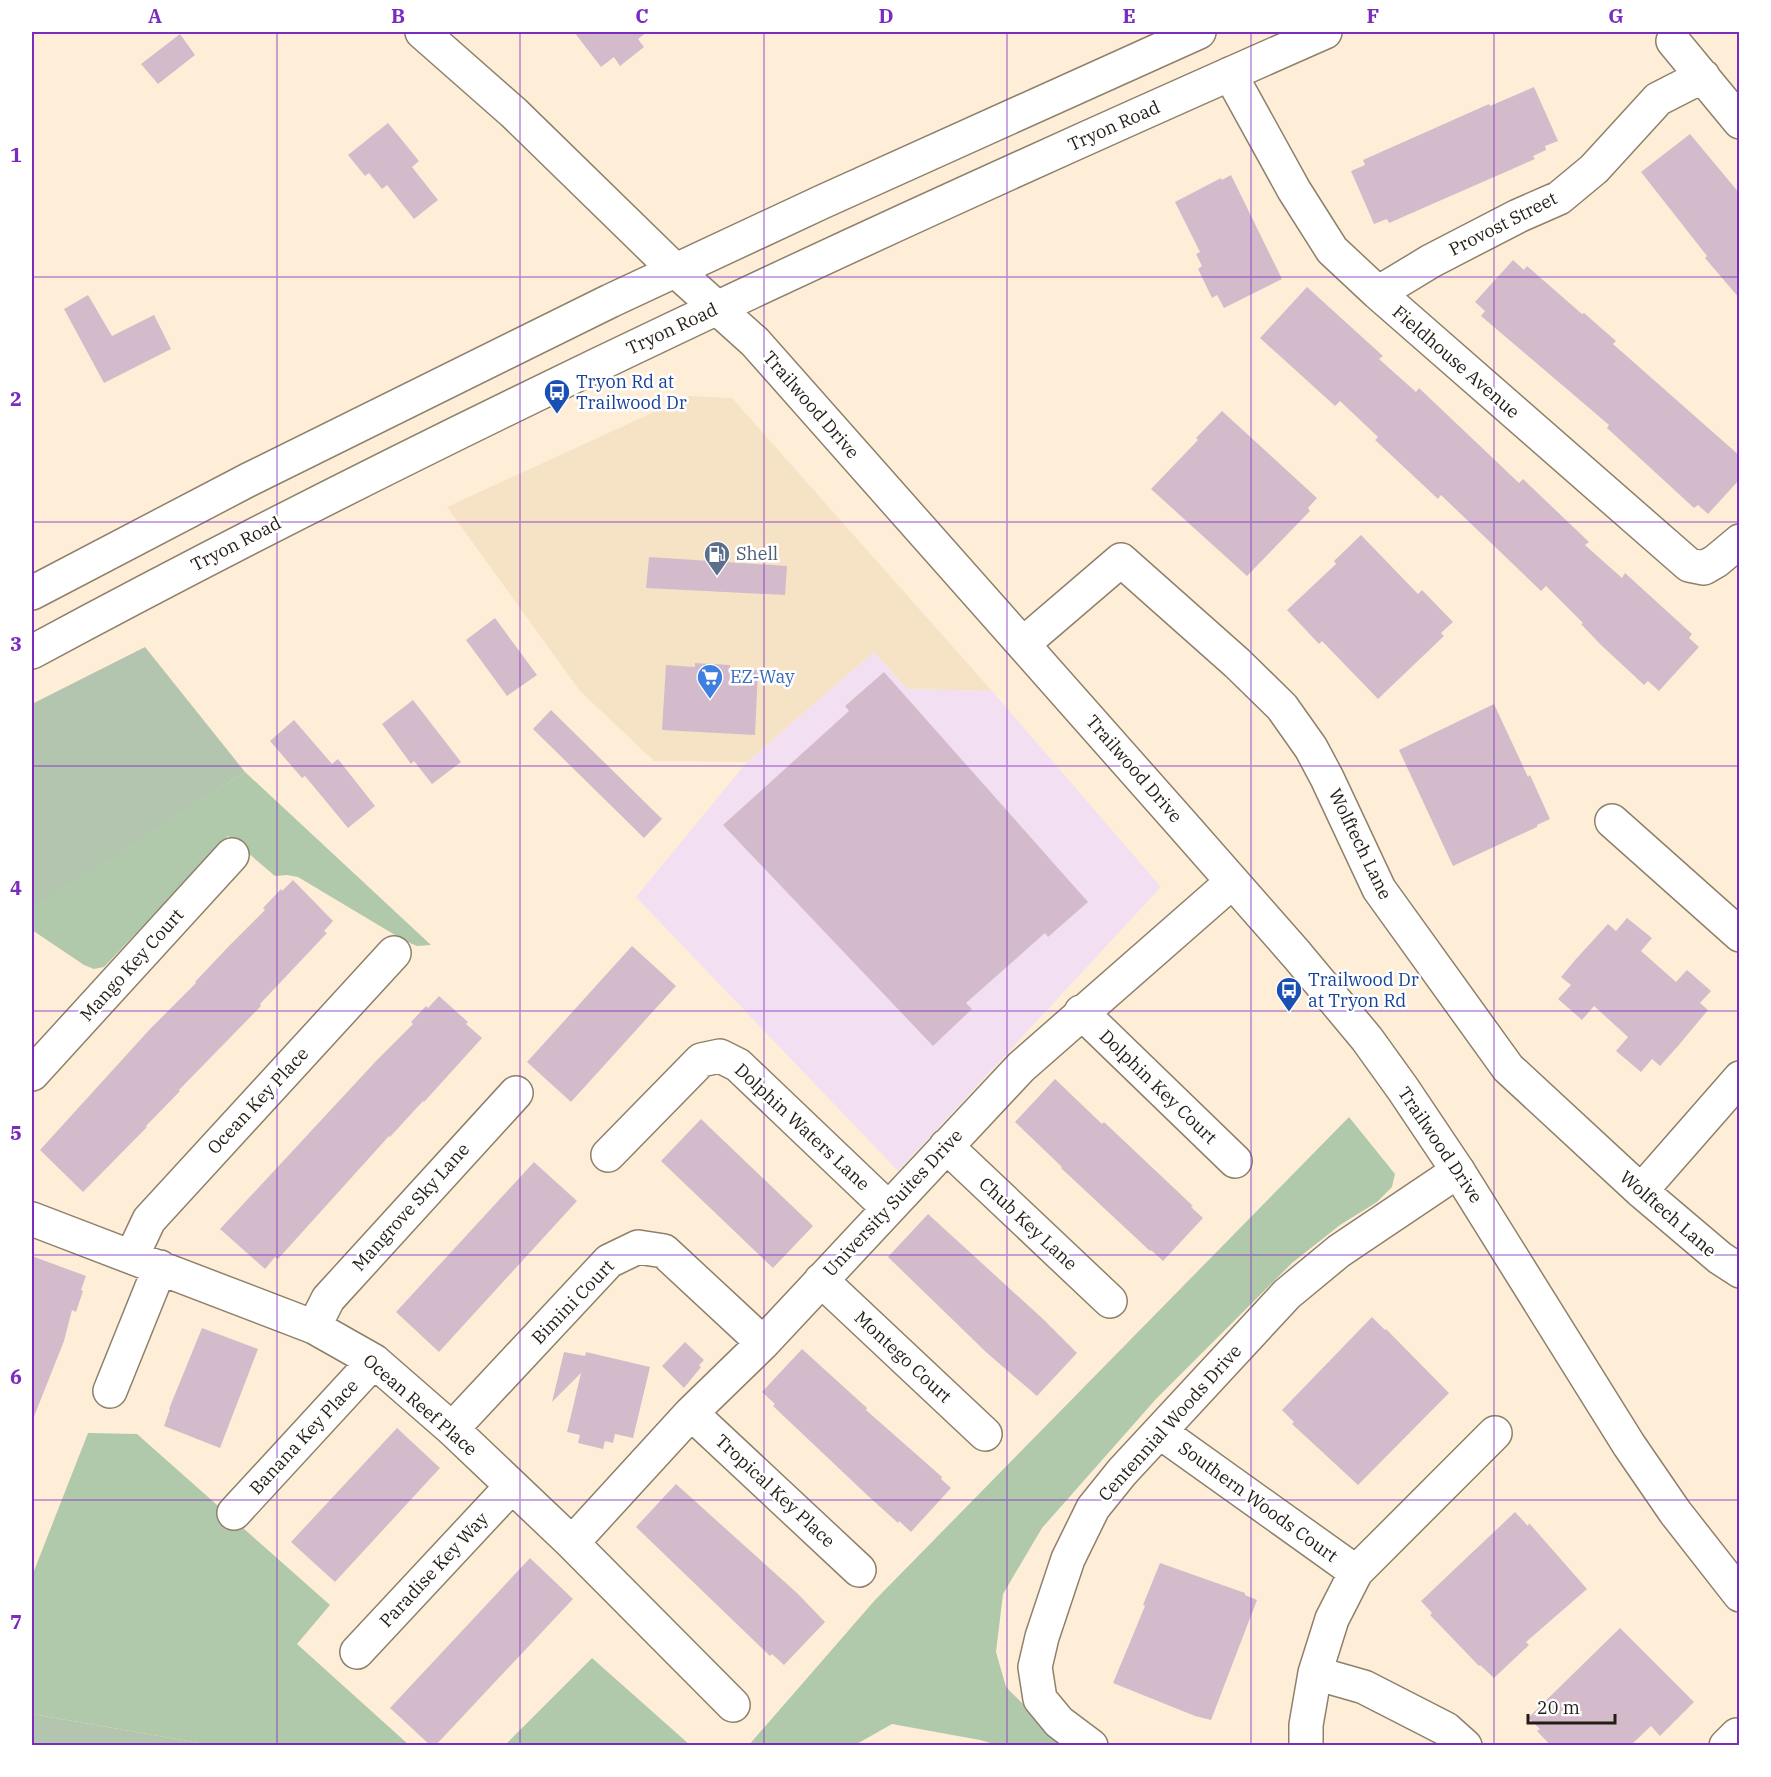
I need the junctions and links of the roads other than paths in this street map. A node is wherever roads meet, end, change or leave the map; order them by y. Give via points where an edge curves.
1 (422, 32) edge
2 (1199, 32) edge
3 (1325, 32) edge
4 (1673, 41) dead end
5 (1230, 74) junction
6 (1703, 76) junction
7 (1740, 122) edge
8 (675, 270) junction
9 (1378, 293) junction
10 (717, 308) junction
11 (1740, 541) edge
12 (32, 593) edge
13 (1023, 644) junction
14 (32, 652) edge
15 (1612, 821) dead end
16 (232, 855) dead end
17 (1232, 882) junction
18 (1740, 935) edge
19 (394, 953) dead end
20 (1081, 1012) junction
21 (32, 1074) edge
22 (1740, 1078) edge
23 (516, 1093) dead end
24 (946, 1146) junction
25 (608, 1155) dead end
26 (1235, 1161) dead end
27 (1458, 1171) junction
28 (1641, 1191) junction
29 (888, 1208) junction
30 (32, 1219) edge
31 (146, 1261) junction
32 (1740, 1271) edge
33 (821, 1280) junction
34 (1110, 1301) dead end
35 (314, 1327) junction
36 (763, 1343) junction
37 (375, 1361) junction
38 (110, 1391) dead end
39 (691, 1413) junction
40 (453, 1429) junction
41 (1160, 1432) junction
42 (1495, 1433) dead end
43 (986, 1434) dead end
44 (512, 1487) junction
45 (234, 1513) dead end
46 (572, 1543) junction
47 (859, 1570) dead end
48 (1356, 1572) junction
49 (1740, 1595) edge
50 (357, 1652) dead end
51 (1315, 1673) junction
52 (733, 1705) dead end
53 (1090, 1746) edge
54 (1306, 1746) edge
55 (1465, 1746) edge

1 - 8 street, Trailwood Drive via 514,113
2 - 8 street
3 - 5 street, Tryon Road
4 - 6 street
5 - 9 street, Fieldhouse Avenue via 1332,250
5 - 10 street, Tryon Road
6 - 7 street
6 - 9 street, Provost Street via 1658,99 1594,169 1559,198 1431,261
8 - 10 street, Trailwood Drive
8 - 12 street via 248,480
9 - 11 street, Fieldhouse Avenue via 1689,566 1704,568
10 - 13 street, Trailwood Drive via 755,342
10 - 14 street, Tryon Road via 561,380 351,485
13 - 17 street, Trailwood Drive
13 - 28 street, Wolftech Lane via 1121,560 1282,708 1327,778 1379,890 1508,1068
15 - 18 street
16 - 21 street, Mango Key Court
17 - 20 street, University Suites Drive
17 - 27 street, Trailwood Drive via 1366,1039
19 - 31 street, Ocean Key Place via 149,1220
20 - 24 street, University Suites Drive via 1021,1066
20 - 26 street, Dolphin Key Court
22 - 28 street
23 - 35 street, Mangrove Sky Lane via 328,1299
24 - 29 street, University Suites Drive
24 - 34 street, Chub Key Lane
25 - 29 street, Dolphin Waters Lane via 701,1060 720,1056 738,1065
27 - 41 street, Centennial Woods Drive via 1339,1251 1287,1294
27 - 49 street, Trailwood Drive via 1629,1444 1675,1512
28 - 32 street, Wolftech Lane
29 - 33 street, University Suites Drive
30 - 31 street, Ocean Reef Place
31 - 35 street, Ocean Reef Place
31 - 38 street, Ocean Key Place
33 - 36 street, University Suites Drive
33 - 43 street, Montego Court
35 - 37 street, Ocean Reef Place
36 - 39 street, University Suites Drive
36 - 40 street, Bimini Court via 664,1251 638,1247 609,1261
37 - 40 street, Ocean Reef Place
37 - 45 street, Banana Key Place
39 - 46 street, University Suites Drive
39 - 47 street, Tropical Key Place
40 - 44 street, Ocean Reef Place
41 - 48 street, Southern Woods Court
41 - 53 street, Centennial Woods Drive via 1093,1508 1068,1559 1035,1668 1040,1699 1059,1722
42 - 48 street
44 - 46 street, Ocean Reef Place
44 - 50 street, Paradise Key Way
46 - 52 street, Ocean Reef Place
48 - 51 street via 1332,1619
51 - 54 street
51 - 55 street via 1364,1687 1446,1729

